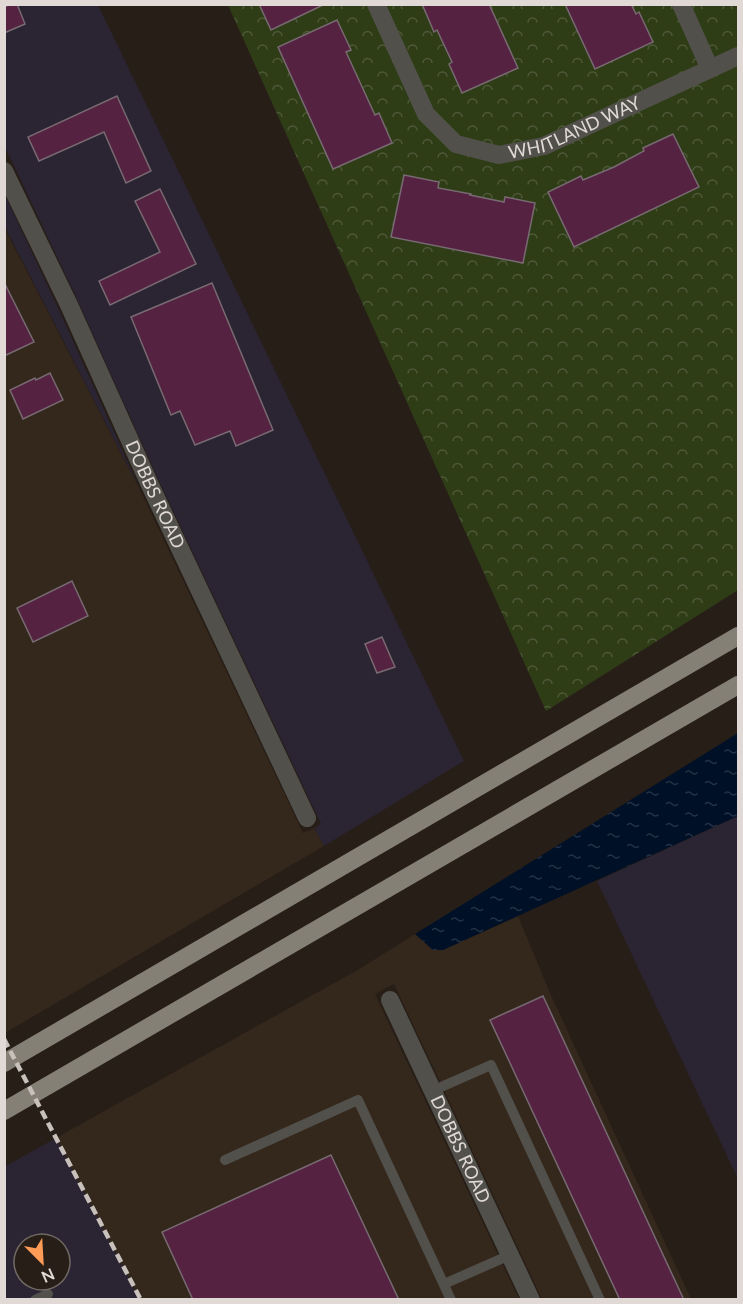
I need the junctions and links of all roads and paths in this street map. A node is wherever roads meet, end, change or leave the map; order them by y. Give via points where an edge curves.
1 (376, 4) edge
2 (681, 4) edge
3 (738, 56) edge
4 (710, 69) junction
5 (4, 171) edge
6 (738, 636) edge
7 (738, 685) edge
8 (307, 818) dead end
9 (390, 999) dead end
10 (4, 1063) edge
11 (432, 1090) junction
12 (4, 1112) edge
13 (225, 1160) dead end
14 (510, 1255) junction
15 (444, 1284) junction
16 (48, 1294) dead end
17 (35, 1299) edge
18 (451, 1299) edge
19 (531, 1299) edge
20 (600, 1299) edge

1 - 4 street, WHITLAND WAY via 426,114 456,144 499,155 544,146
2 - 4 street
3 - 4 street, WHITLAND WAY
5 - 8 street, DOBBS ROAD
6 - 10 main road
7 - 12 main road
9 - 11 street, DOBBS ROAD
11 - 14 street, DOBBS ROAD
11 - 20 lane via 491,1065
13 - 15 lane via 358,1100
14 - 15 lane
14 - 19 street, DOBBS ROAD
15 - 18 lane
16 - 17 lane

